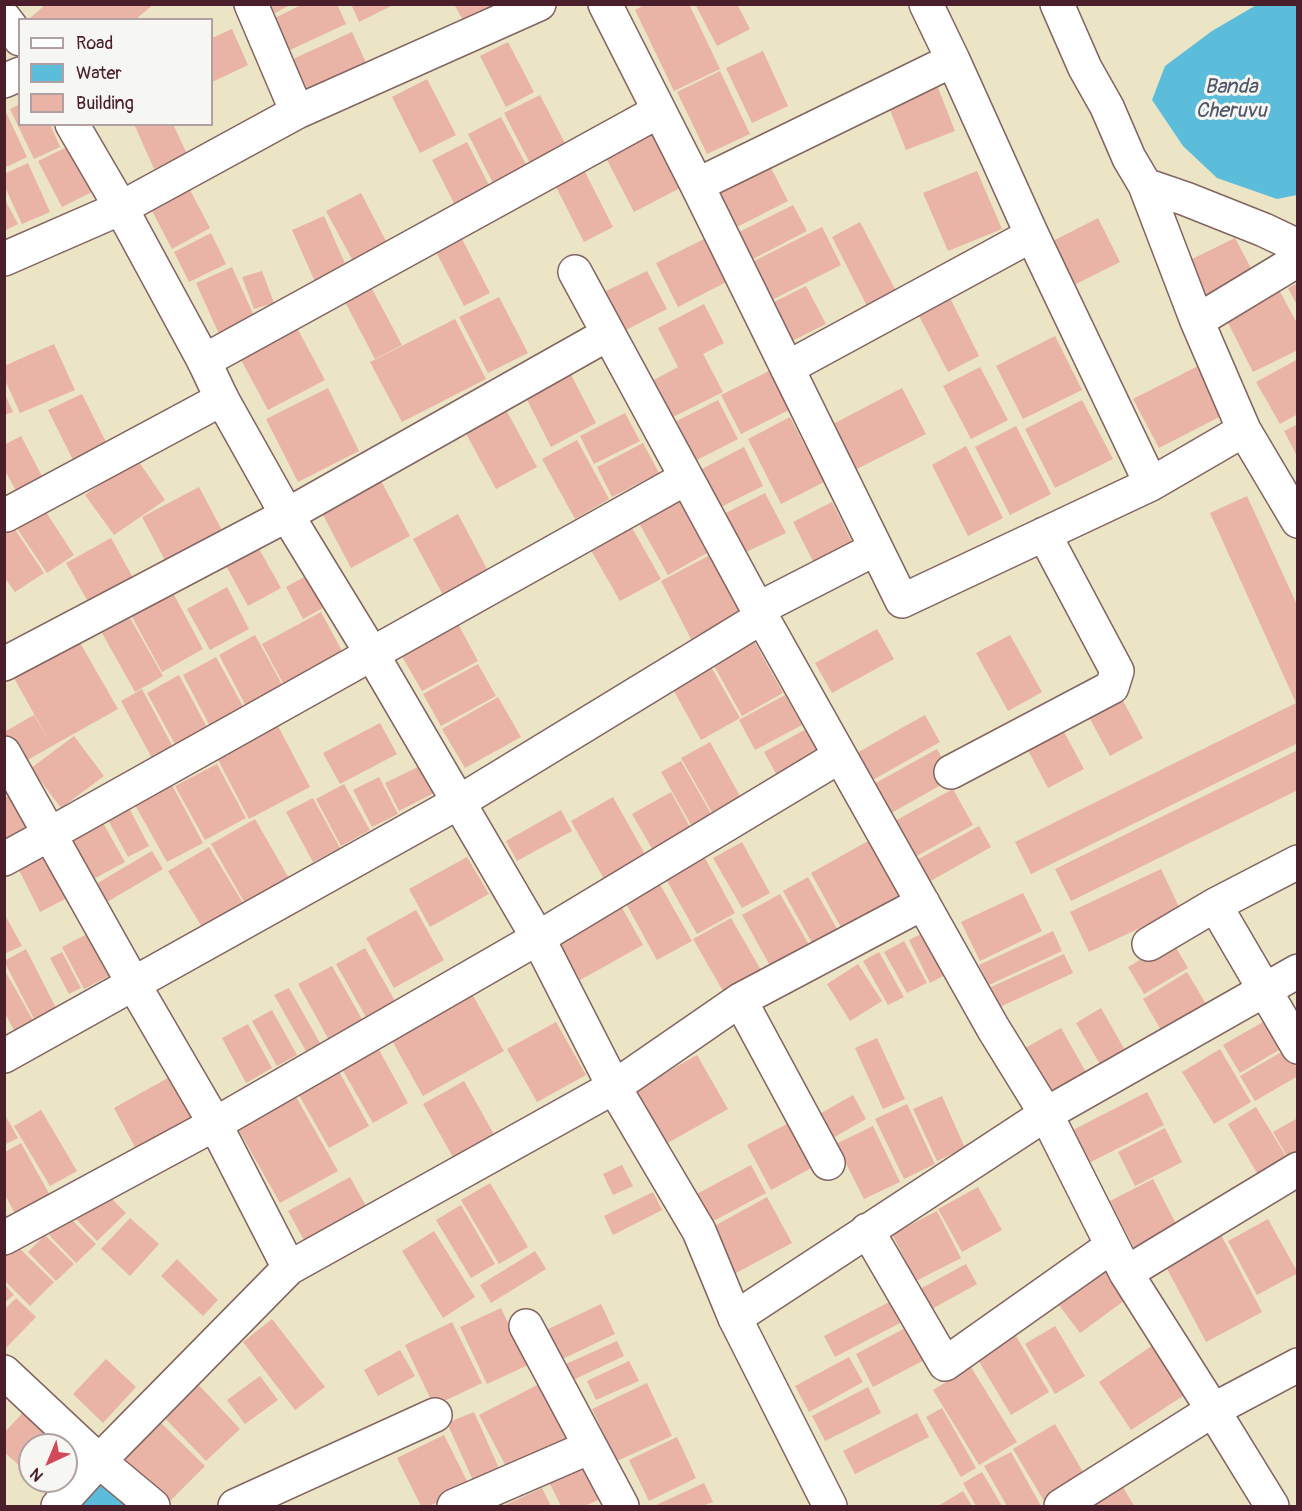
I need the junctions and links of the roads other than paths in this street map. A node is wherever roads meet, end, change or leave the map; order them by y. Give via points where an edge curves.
1 (251, 4) edge
2 (539, 4) edge
3 (605, 4) edge
4 (926, 4) edge
5 (1057, 4) edge
6 (4, 18) edge
7 (18, 36) edge
8 (953, 60) junction
9 (18, 75) edge
10 (4, 81) edge
11 (659, 111) junction
12 (297, 112) junction
13 (73, 126) edge
14 (697, 184) junction
15 (1145, 186) junction
16 (121, 207) junction
17 (1032, 235) junction
18 (1298, 246) edge
19 (4, 259) edge
20 (1298, 260) edge
21 (575, 272) dead end
22 (1197, 321) junction
23 (608, 334) junction
24 (204, 361) junction
25 (787, 368) junction
26 (222, 399) junction
27 (1244, 430) junction
28 (687, 478) junction
29 (1151, 484) junction
30 (6, 515) dead end
31 (286, 515) junction
32 (1298, 520) edge
33 (1044, 534) junction
34 (876, 549) junction
35 (760, 613) junction
36 (372, 654) junction
37 (4, 664) edge
38 (4, 753) edge
39 (840, 756) junction
40 (951, 772) dead end
41 (459, 802) junction
42 (51, 834) junction
43 (4, 859) edge
44 (1298, 862) edge
45 (923, 903) junction
46 (1215, 905) junction
47 (538, 938) junction
48 (1149, 944) dead end
49 (1298, 971) edge
50 (133, 983) junction
51 (1265, 990) junction
52 (740, 1000) junction
53 (1298, 1047) edge
54 (4, 1056) edge
55 (614, 1087) junction
56 (1046, 1114) junction
57 (215, 1124) junction
58 (828, 1163) dead end
59 (1298, 1169) edge
60 (867, 1230) junction
61 (4, 1238) edge
62 (1119, 1260) junction
63 (289, 1268) junction
64 (735, 1318) junction
65 (526, 1326) dead end
66 (1298, 1365) edge
67 (4, 1372) edge
68 (1213, 1410) junction
69 (435, 1415) dead end
70 (590, 1447) junction
71 (99, 1461) junction
72 (58, 1506) edge
73 (153, 1506) edge
74 (235, 1506) edge
75 (454, 1506) edge
76 (622, 1506) edge
77 (830, 1506) edge
78 (1061, 1506) edge
79 (1272, 1506) edge

1 - 12 street
2 - 12 street
3 - 11 street
4 - 8 street
5 - 15 street
6 - 7 street
8 - 14 street
8 - 17 street
9 - 10 street
11 - 14 street
11 - 24 street
12 - 16 street
13 - 16 street
14 - 25 street
15 - 18 street
15 - 22 street
16 - 19 street
16 - 24 street
17 - 25 street
17 - 29 street
20 - 22 street
21 - 23 street
22 - 27 street
23 - 28 street
23 - 31 street
24 - 26 street
25 - 34 street
26 - 30 street
26 - 31 street
27 - 29 street
27 - 32 street
28 - 35 street
28 - 36 street
29 - 33 street
31 - 36 street
31 - 37 street
33 - 34 street via 902,601
33 - 40 street via 1117,671 1112,687
34 - 35 street
35 - 39 street
35 - 41 street
36 - 41 street
36 - 42 street
38 - 42 street
39 - 45 street
39 - 47 street
41 - 47 street
41 - 50 street
42 - 43 street
42 - 50 street
44 - 46 street
45 - 52 street
45 - 56 street
46 - 48 street
46 - 51 street
47 - 55 street
47 - 57 street
49 - 51 street
50 - 54 street
50 - 57 street
51 - 53 street
51 - 56 street
52 - 55 street
52 - 58 street
55 - 63 street
55 - 64 street via 699,1231
56 - 60 street
56 - 62 street
57 - 61 street
57 - 63 street
59 - 62 street
60 - 62 street via 945,1364
60 - 64 street
62 - 68 street
63 - 71 street
64 - 77 street
65 - 70 street
66 - 68 street
67 - 71 street
68 - 78 street
68 - 79 street
69 - 74 street
70 - 75 street
70 - 76 street
71 - 72 street
71 - 73 street

